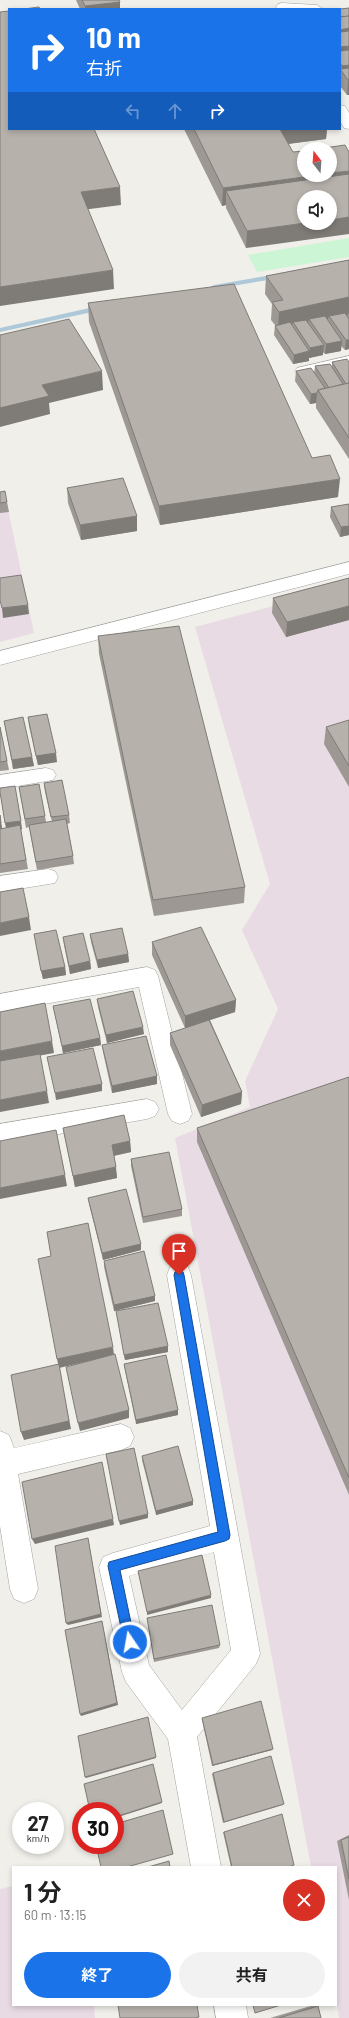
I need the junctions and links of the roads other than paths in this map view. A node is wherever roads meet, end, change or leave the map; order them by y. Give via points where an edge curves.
1 (281, 6) edge
2 (305, 8) edge
3 (341, 111) edge
4 (349, 125) edge
5 (349, 361) edge
6 (303, 371) edge
7 (349, 568) edge
8 (0, 658) edge
9 (46, 775) dead end
10 (0, 782) edge
11 (48, 877) dead end
12 (0, 884) edge
13 (0, 1003) edge
14 (147, 1109) dead end
15 (180, 1114) dead end
16 (0, 1134) edge
17 (179, 1275) dead end
18 (121, 1437) dead end
19 (2, 1454) edge
20 (225, 1535) junction
21 (24, 1589) dead end
22 (182, 1733) junction
23 (206, 1866) edge
24 (230, 2006) edge
25 (232, 2018) edge

1 - 2 street
3 - 4 street
5 - 6 street
7 - 8 street
9 - 10 street
11 - 12 street
13 - 15 street via 147,976
14 - 16 street
17 - 20 street
18 - 19 street
19 - 21 street
20 - 22 street via 246,1654
20 - 22 street via 113,1566 136,1672
22 - 23 street
24 - 25 street

